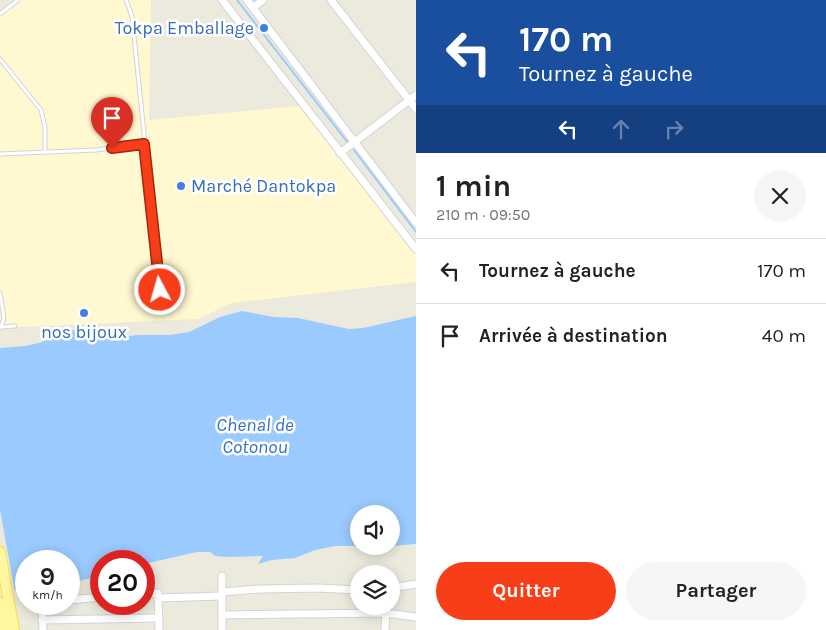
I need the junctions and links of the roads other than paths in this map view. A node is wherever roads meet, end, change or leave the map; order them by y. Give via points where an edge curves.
1 (18, 0) edge
2 (126, 0) edge
3 (222, 0) edge
4 (247, 0) edge
5 (263, 0) edge
6 (331, 0) edge
7 (253, 8) junction
8 (0, 14) edge
9 (0, 59) edge
10 (416, 95) edge
11 (409, 100) junction
12 (416, 109) edge
13 (355, 142) junction
14 (144, 144) junction
15 (45, 152) junction
16 (340, 153) junction
17 (0, 154) edge
18 (416, 222) edge
19 (416, 249) edge
20 (160, 290) dead end
21 (0, 293) edge
22 (15, 326) dead end
23 (1, 327) edge
24 (0, 552) edge
25 (222, 576) dead end
26 (416, 584) edge
27 (400, 587) edge
28 (350, 590) edge
29 (155, 594) edge
30 (222, 594) junction
31 (158, 598) junction
32 (4, 608) edge
33 (350, 611) edge
34 (400, 613) edge
35 (42, 615) edge
36 (222, 615) junction
37 (386, 615) edge
38 (416, 617) edge
39 (159, 618) junction
40 (42, 620) junction
41 (5, 630) edge
42 (14, 630) edge
43 (42, 630) edge
44 (159, 630) edge
45 (222, 630) edge
46 (385, 630) edge

1 - 8 lane
2 - 14 lane via 132,16
3 - 16 street
4 - 7 street
5 - 7 street
6 - 11 street
7 - 13 street
9 - 15 lane via 41,110
10 - 11 street
11 - 12 street
11 - 13 street
13 - 16 street
13 - 18 street
14 - 15 lane
14 - 20 lane
15 - 17 lane
16 - 19 street
21 - 23 lane via 4,318
22 - 23 lane
24 - 32 main road
25 - 30 street
26 - 27 street
28 - 30 street via 260,589
29 - 31 street
30 - 31 street
30 - 36 street
31 - 39 street
32 - 41 main road
32 - 42 main road
33 - 36 street
34 - 38 street
35 - 40 street
36 - 45 street
37 - 46 street
39 - 40 street
39 - 44 street
40 - 43 street

